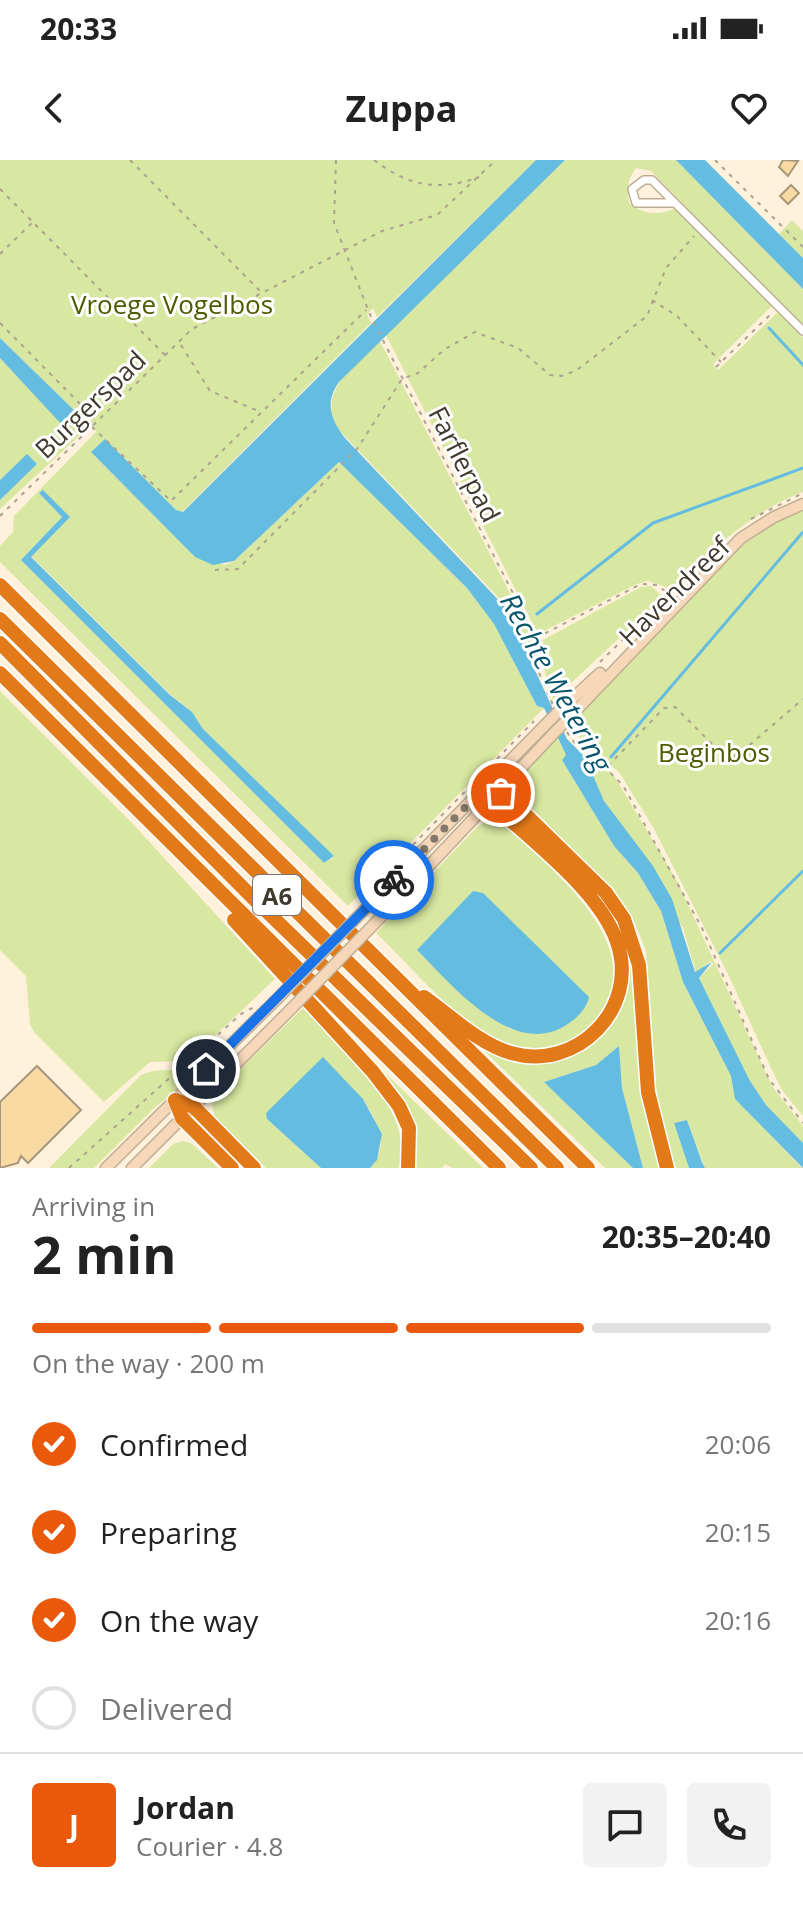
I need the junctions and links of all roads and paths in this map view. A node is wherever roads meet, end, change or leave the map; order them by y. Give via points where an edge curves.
1 (130, 160) edge
2 (336, 160) edge
3 (374, 160) edge
4 (496, 160) edge
5 (715, 160) edge
6 (480, 176) junction
7 (0, 189) edge
8 (675, 203) junction
9 (33, 222) junction
10 (701, 228) junction
11 (803, 247) edge
12 (343, 250) junction
13 (0, 254) edge
14 (262, 293) junction
15 (651, 300) junction
16 (778, 306) junction
17 (368, 309) junction
18 (0, 323) edge
19 (803, 331) edge
20 (180, 343) junction
21 (166, 356) junction
22 (721, 362) junction
23 (716, 367) dead end
24 (402, 379) junction
25 (262, 413) junction
26 (97, 421) junction
27 (92, 426) junction
28 (803, 493) edge
29 (803, 504) edge
30 (0, 516) edge
31 (746, 523) dead end
32 (723, 543) dead end
33 (215, 570) dead end
34 (0, 585) edge
35 (670, 594) junction
36 (0, 619) edge
37 (0, 643) edge
38 (593, 668) dead end
39 (0, 673) edge
40 (803, 699) edge
41 (546, 717) junction
42 (562, 717) junction
43 (485, 787) junction
44 (496, 798) junction
45 (393, 867) dead end
46 (194, 870) junction
47 (391, 974) junction
48 (260, 1004) dead end
49 (175, 1100) junction
50 (194, 1107) junction
51 (182, 1118) junction
52 (803, 1123) edge
53 (69, 1168) edge
54 (106, 1168) edge
55 (132, 1168) edge
56 (232, 1168) edge
57 (254, 1168) edge
58 (408, 1168) edge
59 (499, 1168) edge
60 (531, 1168) edge
61 (557, 1168) edge
62 (588, 1168) edge
63 (667, 1168) edge

1 - 14 path
2 - 12 path, Farflerpad via 332,212
3 - 6 path via 415,184 455,186
4 - 6 path, Burgerspad
5 - 11 path
6 - 12 path, Burgerspad via 437,215 382,231
7 - 9 path
8 - 8 street via 652,180 632,189 636,203
8 - 10 street
9 - 13 path
9 - 21 path
10 - 15 path via 666,268
10 - 16 street
12 - 14 path, Burgerspad
12 - 17 path, Farflerpad
14 - 20 path, Burgerspad via 192,329
15 - 22 path via 677,316
15 - 24 path via 647,316 562,376 541,371 518,348 475,332
16 - 19 street
16 - 22 path
17 - 24 path, Farflerpad
17 - 25 path
18 - 26 path
20 - 21 path, Burgerspad
20 - 25 path via 210,391
21 - 26 path, Burgerspad
22 - 23 path
24 - 33 path via 357,449 238,569
24 - 35 path, Farflerpad via 536,638 641,584 657,585
25 - 27 path via 171,501
26 - 27 path, Burgerspad
27 - 30 path, Burgerspad
28 - 31 path, Havendreef
29 - 42 main road, Havendreef via 741,538
32 - 35 path, Havendreef
34 - 47 highway, A6
35 - 38 path, Havendreef
36 - 61 highway, A6
37 - 60 highway, A6
39 - 46 highway, A6
40 - 52 path via 730,757 675,707 664,708 607,767 625,789 702,928 769,1079
41 - 42 main road, Havendreef, bridge
41 - 43 main road, Havendreef
41 - 45 path
42 - 44 main road, Havendreef, bridge
43 - 44 highway
43 - 49 main road, Havendreef, bridge
44 - 47 highway, A6 via 610,925 622,963 615,1007 597,1032 571,1049 525,1056 493,1046
44 - 50 main road, Havendreef, bridge
44 - 63 highway via 606,893 624,919 639,965 648,1092
46 - 58 highway, A6 via 256,948 387,1088 409,1128
46 - 59 highway, A6
47 - 62 highway, A6
48 - 53 path via 241,1014
49 - 50 highway
49 - 51 highway
49 - 54 main road, Havendreef
50 - 51 main road, Havendreef
50 - 57 highway
51 - 55 main road, Havendreef
51 - 56 highway

